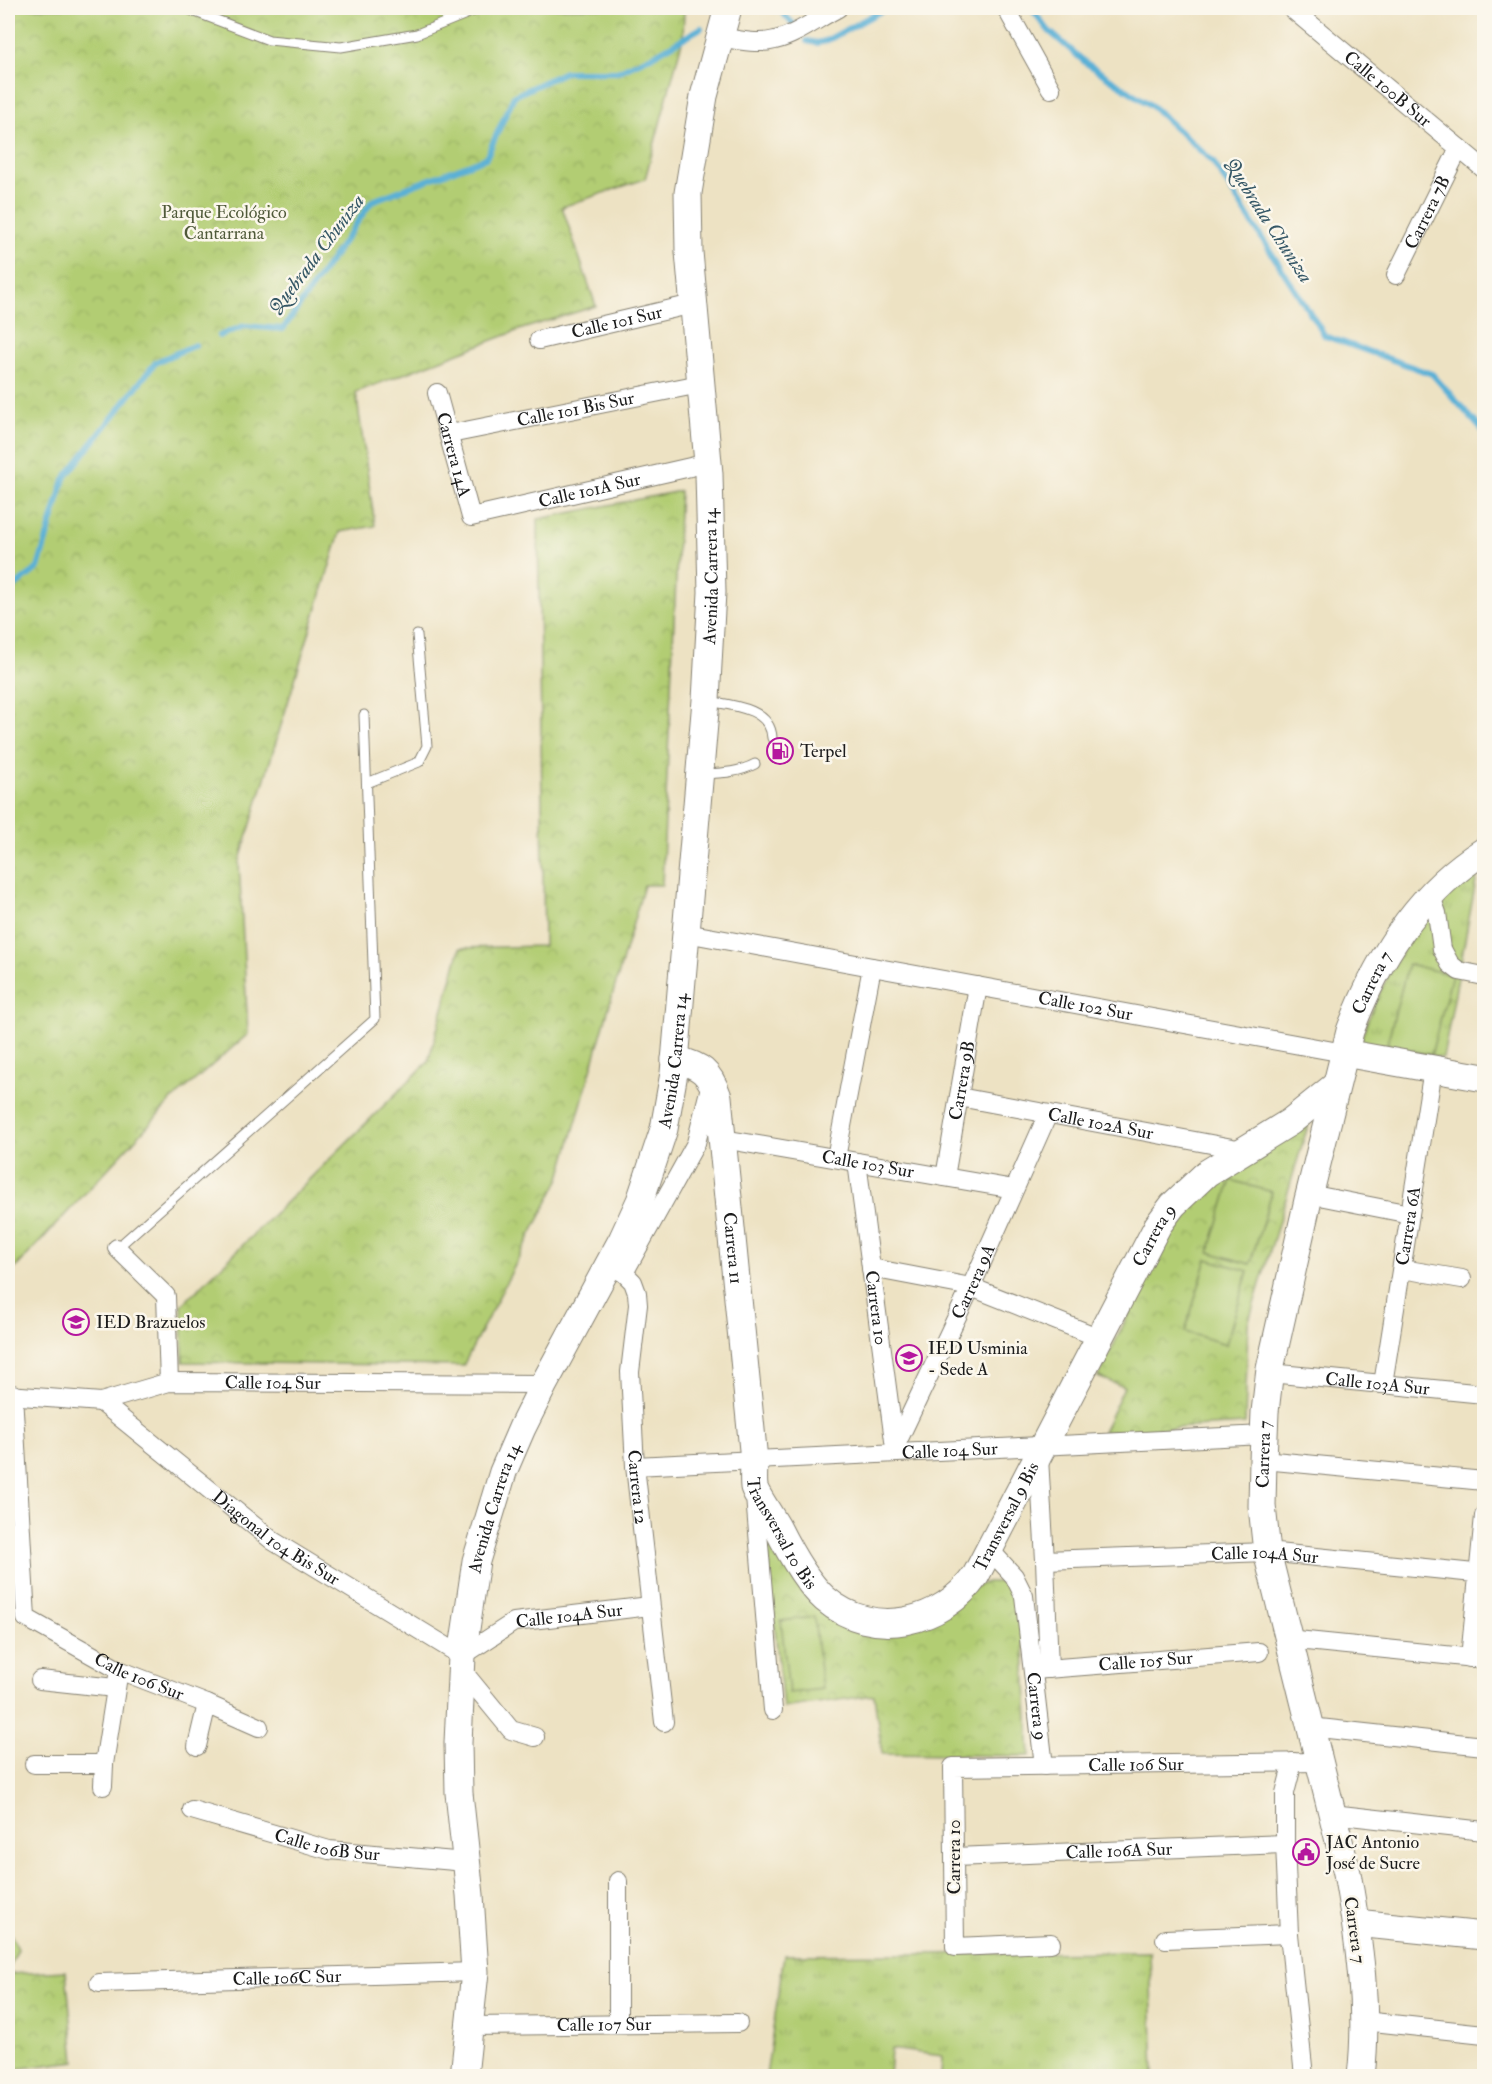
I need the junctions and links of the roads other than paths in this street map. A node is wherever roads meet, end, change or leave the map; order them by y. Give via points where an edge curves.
1 (186, 8) edge
2 (481, 8) edge
3 (728, 8) edge
4 (838, 8) edge
5 (1006, 8) edge
6 (1291, 8) edge
7 (720, 37) junction
8 (1051, 88) dead end
9 (1475, 157) edge
10 (1396, 275) dead end
11 (693, 303) junction
12 (539, 340) dead end
13 (700, 384) junction
14 (437, 393) dead end
15 (450, 434) junction
16 (708, 463) junction
17 (471, 518) joint
18 (417, 635) dead end
19 (706, 700) junction
20 (364, 715) dead end
21 (772, 738) dead end
22 (754, 764) dead end
23 (699, 774) junction
24 (367, 783) junction
25 (1485, 851) edge
26 (1431, 894) junction
27 (686, 933) junction
28 (872, 967) junction
29 (1485, 976) edge
30 (978, 986) junction
31 (1344, 1053) junction
32 (675, 1059) junction
33 (1433, 1069) junction
34 (1485, 1078) edge
35 (712, 1079) junction
36 (1336, 1085) junction
37 (959, 1097) junction
38 (1048, 1114) junction
39 (723, 1139) junction
40 (1243, 1150) junction
41 (836, 1158) junction
42 (857, 1162) junction
43 (945, 1177) junction
44 (1014, 1189) junction
45 (1309, 1194) junction
46 (1410, 1214) junction
47 (117, 1248) joint
48 (871, 1268) junction
49 (616, 1269) junction
50 (1402, 1269) junction
51 (1462, 1279) dead end
52 (970, 1287) junction
53 (1100, 1338) junction
54 (1270, 1373) junction
55 (169, 1382) junction
56 (544, 1384) junction
57 (1383, 1384) junction
58 (1485, 1394) edge
59 (10, 1395) edge
60 (101, 1402) junction
61 (1263, 1447) junction
62 (1040, 1449) junction
63 (895, 1450) junction
64 (754, 1460) junction
65 (635, 1466) junction
66 (1485, 1481) edge
67 (754, 1490) junction
68 (1485, 1516) edge
69 (989, 1548) junction
70 (1267, 1552) junction
71 (1046, 1560) junction
72 (1482, 1573) edge
73 (968, 1586) joint
74 (650, 1606) junction
75 (1287, 1639) junction
76 (1259, 1653) dead end
77 (1477, 1658) edge
78 (462, 1663) junction
79 (1042, 1670) junction
80 (117, 1679) junction
81 (40, 1680) dead end
82 (207, 1704) junction
83 (773, 1710) dead end
84 (664, 1722) dead end
85 (259, 1727) dead end
86 (1310, 1727) junction
87 (535, 1737) dead end
88 (197, 1746) dead end
89 (1485, 1746) edge
90 (1306, 1762) junction
91 (34, 1764) dead end
92 (104, 1764) junction
93 (1044, 1766) junction
94 (953, 1767) joint
95 (103, 1786) dead end
96 (192, 1810) dead end
97 (1332, 1815) junction
98 (1485, 1831) edge
99 (1285, 1844) junction
100 (954, 1857) junction
101 (465, 1862) junction
102 (618, 1881) dead end
103 (1356, 1923) junction
104 (1289, 1934) junction
105 (1485, 1936) edge
106 (1164, 1939) dead end
107 (1051, 1943) dead end
108 (475, 1972) junction
109 (99, 1983) dead end
110 (1364, 2020) junction
111 (738, 2023) dead end
112 (618, 2024) junction
113 (470, 2026) junction
114 (1485, 2034) edge
115 (464, 2076) edge
116 (1304, 2076) edge
117 (1361, 2076) edge

1 - 2 lane via 269,40 341,47 417,34
3 - 7 street, Avenida Carrera 14
4 - 7 street via 774,41
5 - 8 street
6 - 9 street, Calle 100B Sur
7 - 11 street, Avenida Carrera 14 via 704,96 688,193
9 - 10 street, Carrera 7B
11 - 12 street, Calle 101 Sur
11 - 13 street, Avenida Carrera 14
13 - 15 street, Calle 101 Bis Sur
13 - 16 street, Avenida Carrera 14
14 - 15 street, Carrera 14A
15 - 17 street, Carrera 14A
16 - 17 street, Calle 101A Sur
16 - 19 street, Avenida Carrera 14 via 712,592
18 - 24 lane via 427,746 419,762
19 - 21 lane via 737,706 762,717
19 - 23 street, Avenida Carrera 14
20 - 24 lane
22 - 23 lane via 728,773
23 - 27 street, Avenida Carrera 14
24 - 47 lane via 375,1019
25 - 26 street, Carrera 7 via 1460,867
26 - 29 street via 1442,949 1450,964 1459,971
26 - 31 street, Carrera 7 via 1395,940 1374,977 1358,1009
27 - 28 street, Calle 102 Sur
27 - 32 street, Avenida Carrera 14
28 - 30 street, Calle 102 Sur
28 - 41 street
30 - 31 street, Calle 102 Sur
30 - 37 street, Carrera 9B
31 - 33 street, Calle 102 Sur
31 - 36 street, Carrera 7
32 - 35 street via 698,1067
32 - 49 street, Avenida Carrera 14 via 669,1105 655,1158 622,1240
33 - 34 street, Calle 102 Sur
33 - 46 street, Carrera 6A
35 - 39 street, Carrera 11
35 - 49 street via 696,1143
36 - 40 street, Carrera 9 via 1290,1122
36 - 45 street, Carrera 7
37 - 38 street, Calle 102A Sur
37 - 43 street, Carrera 9B
38 - 40 street, Calle 102A Sur
38 - 44 street, Carrera 9A
39 - 41 street, Calle 103 Sur
39 - 64 street, Carrera 11
40 - 53 street, Carrera 9 via 1207,1173 1158,1224
41 - 42 street, Calle 103 Sur
42 - 43 street, Calle 103 Sur
42 - 48 street, Carrera 10
43 - 44 street, Calle 103 Sur
44 - 52 street, Carrera 9A
45 - 46 street
45 - 54 street, Carrera 7
46 - 50 street, Carrera 6A
47 - 55 street via 166,1296
48 - 52 street
48 - 63 street, Carrera 10
49 - 56 street, Avenida Carrera 14
49 - 65 street, Carrera 12 via 633,1282 637,1293 630,1371
50 - 51 street
50 - 57 street, Carrera 6A
52 - 53 street
52 - 63 street, Carrera 9A
53 - 62 street, Carrera 9
54 - 57 street, Calle 103A Sur
54 - 61 street, Carrera 7
55 - 56 street, Calle 104 Sur
55 - 60 street, Calle 104 Sur
56 - 78 street, Avenida Carrera 14 via 503,1472 490,1512 476,1561
57 - 58 street, Calle 103A Sur
59 - 60 street, Calle 104 Sur
59 - 80 street, Calle 106 Sur via 26,1618
60 - 78 street, Diagonal 104 Bis Sur via 273,1540
61 - 62 street, Calle 104 Sur
61 - 66 street, Calle 104 Sur
61 - 70 street, Carrera 7 via 1262,1506
62 - 63 street, Calle 104 Sur
62 - 69 street, Transversal 9 Bis
62 - 71 street, Carrera 9
63 - 64 street, Calle 104 Sur
64 - 65 street, Calle 104 Sur
64 - 67 street, Transversal 10 Bis
65 - 74 street, Carrera 12
67 - 73 street, Transversal 10 Bis via 814,1587 848,1614 875,1623 920,1618 946,1606
67 - 83 street
68 - 72 street
69 - 73 street, Transversal 9 Bis
69 - 79 street, Carrera 9 via 1014,1576 1024,1596
70 - 71 street, Calle 104A Sur
70 - 72 street, Calle 104A Sur
70 - 75 street, Carrera 7
71 - 79 street, Carrera 9
72 - 77 street
74 - 78 street, Calle 104A Sur via 513,1622
74 - 84 street, Carrera 12
75 - 77 street
75 - 86 street, Carrera 7
76 - 79 street, Calle 105 Sur
78 - 87 street via 511,1730
78 - 101 street, Avenida Carrera 14 via 458,1743
79 - 93 street, Carrera 9
80 - 81 street
80 - 82 street, Calle 106 Sur
80 - 92 street
82 - 85 street, Calle 106 Sur
82 - 88 street
86 - 89 street
86 - 90 street, Carrera 7
90 - 93 street, Calle 106 Sur
90 - 97 street, Carrera 7
90 - 99 street, Carrera 7 via 1285,1793
91 - 92 street
92 - 95 street
93 - 94 street, Calle 106 Sur
94 - 100 street, Carrera 10
96 - 101 street, Calle 106B Sur via 329,1850
97 - 98 street
97 - 103 street, Carrera 7
99 - 100 street, Calle 106A Sur
99 - 104 street, Carrera 7
100 - 107 street, Carrera 10 via 955,1947
101 - 108 street, Avenida Carrera 14
102 - 112 street
103 - 105 street
103 - 110 street, Carrera 7
104 - 106 street
104 - 116 street, Carrera 7
108 - 109 street, Calle 106C Sur
108 - 113 street, Avenida Carrera 14
110 - 114 street
110 - 117 street, Carrera 7
111 - 112 street, Calle 107 Sur
112 - 113 street, Calle 107 Sur
113 - 115 street, Avenida Carrera 14

